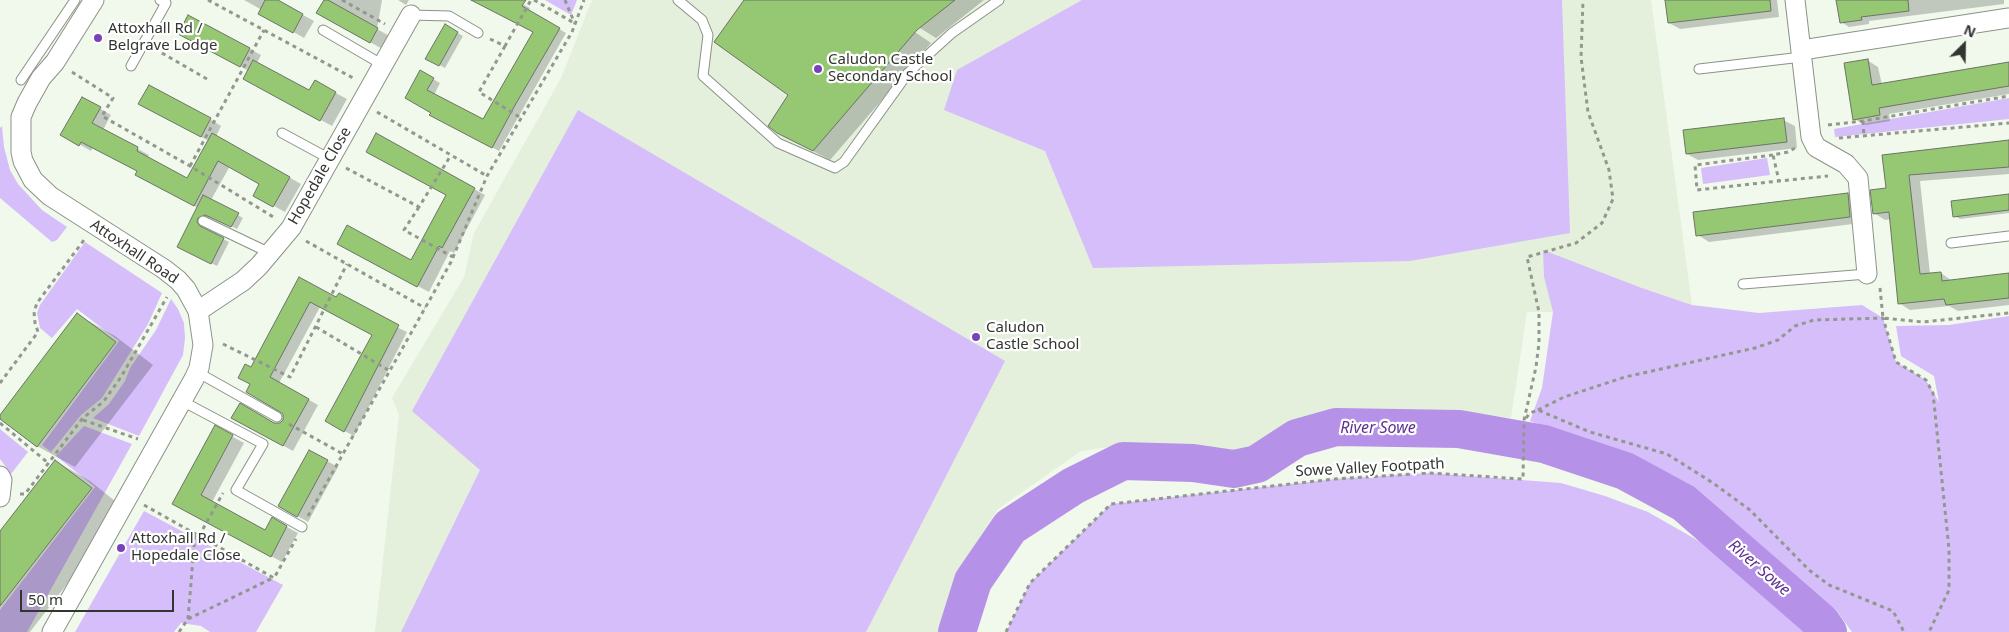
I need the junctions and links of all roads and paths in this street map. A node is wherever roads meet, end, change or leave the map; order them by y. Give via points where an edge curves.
1 (75, 0) edge
2 (94, 0) edge
3 (160, 0) edge
4 (208, 0) edge
5 (342, 0) edge
6 (532, 0) edge
7 (565, 0) edge
8 (584, 0) edge
9 (678, 0) edge
10 (999, 0) edge
11 (1583, 0) edge
12 (1795, 0) edge
13 (410, 14) joint
14 (2009, 18) edge
15 (576, 24) junction
16 (264, 30) junction
17 (323, 30) dead end
18 (400, 33) junction
19 (478, 33) joint
20 (144, 42) junction
21 (505, 46) junction
22 (1802, 53) junction
23 (55, 62) junction
24 (382, 65) junction
25 (130, 66) dead end
26 (1699, 69) dead end
27 (207, 79) dead end
28 (21, 80) dead end
29 (366, 95) junction
30 (2009, 96) edge
31 (521, 118) junction
32 (1863, 122) junction
33 (2009, 122) edge
34 (282, 133) dead end
35 (1811, 133) junction
36 (1864, 137) junction
37 (451, 155) junction
38 (1774, 155) junction
39 (330, 160) junction
40 (190, 166) junction
41 (1856, 174) junction
42 (487, 176) junction
43 (1779, 182) junction
44 (419, 206) junction
45 (203, 221) dead end
46 (95, 225) junction
47 (291, 228) junction
48 (2009, 236) edge
49 (1951, 243) dead end
50 (271, 254) junction
51 (453, 257) junction
52 (348, 264) junction
53 (1867, 274) junction
54 (1743, 284) dead end
55 (186, 288) junction
56 (425, 308) junction
57 (198, 311) junction
58 (2009, 313) edge
59 (1883, 318) junction
60 (316, 327) junction
61 (203, 334) junction
62 (390, 371) junction
63 (197, 372) junction
64 (0, 383) edge
65 (182, 401) junction
66 (1538, 410) junction
67 (277, 418) joint
68 (82, 419) junction
69 (1524, 420) junction
70 (0, 423) edge
71 (155, 449) junction
72 (343, 454) junction
73 (48, 462) junction
74 (1, 489) edge
75 (236, 490) junction
76 (128, 497) junction
77 (302, 527) junction
78 (197, 535) junction
79 (274, 578) junction
80 (188, 619) junction
81 (52, 632) edge
82 (179, 632) edge
83 (1006, 632) edge
84 (1904, 632) edge
85 (1929, 632) edge

1 - 28 lane
2 - 23 street, Attoxhall Road
3 - 20 lane via 166,4
4 - 16 path
5 - 18 path
6 - 15 path
6 - 21 path
7 - 15 path
8 - 15 path
9 - 10 lane via 702,20 708,35 703,76 778,143 835,168 844,162 908,73 952,33
11 - 69 path, Sowe Valley Footpath via 1581,57 1588,112 1609,170 1613,199 1602,223 1576,243 1527,257 1539,312 1539,343
12 - 22 street
13 - 18 street, Hopedale Close
13 - 19 lane via 449,16
14 - 22 street
15 - 31 path
16 - 29 path
16 - 40 path
17 - 24 lane
18 - 24 street, Hopedale Close
19 - 21 path
20 - 25 lane
20 - 27 path
21 - 31 path via 479,92
22 - 26 lane
22 - 35 street
23 - 40 path via 112,98 102,116
23 - 46 street, Attoxhall Road via 34,90 21,117 21,152 27,170 40,188
24 - 29 street, Hopedale Close
29 - 37 path
29 - 39 street, Hopedale Close
30 - 32 path
31 - 42 path
32 - 35 path
32 - 36 path
33 - 36 path
34 - 39 lane
35 - 36 path
35 - 38 path via 1788,152
35 - 41 street via 1821,151 1846,164
37 - 42 path
37 - 44 path
38 - 43 path
38 - 43 path via 1694,165 1697,190
39 - 44 path
39 - 47 street, Hopedale Close
40 - 47 path
41 - 43 path
41 - 53 street
42 - 51 path
44 - 51 path via 404,230
45 - 50 lane
46 - 55 street, Attoxhall Road via 164,269
46 - 64 path via 37,302 34,323 38,332
47 - 50 street, Hopedale Close
47 - 52 path via 298,236
48 - 49 lane
50 - 57 street, Hopedale Close via 243,281
51 - 56 path
52 - 56 path
52 - 60 path
53 - 54 lane
53 - 59 path via 1878,272
55 - 57 street, Attoxhall Road
55 - 68 path via 167,297 121,377 104,401
56 - 62 path
57 - 61 street, Attoxhall Road
58 - 59 path via 1923,322
59 - 66 path via 1814,320 1795,326 1778,340 1755,348 1625,377 1564,397
59 - 85 path via 1896,362 1926,380 1933,393 1949,549 1948,590
60 - 61 path via 290,377
60 - 62 path
61 - 63 street, Attoxhall Road
62 - 72 path
63 - 65 street, Attoxhall Road
63 - 67 lane
65 - 71 street, Attoxhall Road
65 - 75 lane via 263,444
66 - 69 path via 1530,412
66 - 84 path via 1590,432 1667,454 1750,510 1809,570 1829,585 1893,611
67 - 72 path
68 - 71 path
68 - 73 path
69 - 83 path, Sowe Valley Footpath via 1523,479 1429,473 1335,478 1112,504 1030,583
70 - 73 path
71 - 76 street, Attoxhall Road
72 - 77 path
73 - 74 path via 25,494
75 - 77 lane
75 - 78 path via 227,485
76 - 78 path
76 - 81 street, Attoxhall Road
77 - 79 path
78 - 79 path
78 - 80 path
79 - 80 path
80 - 82 path

